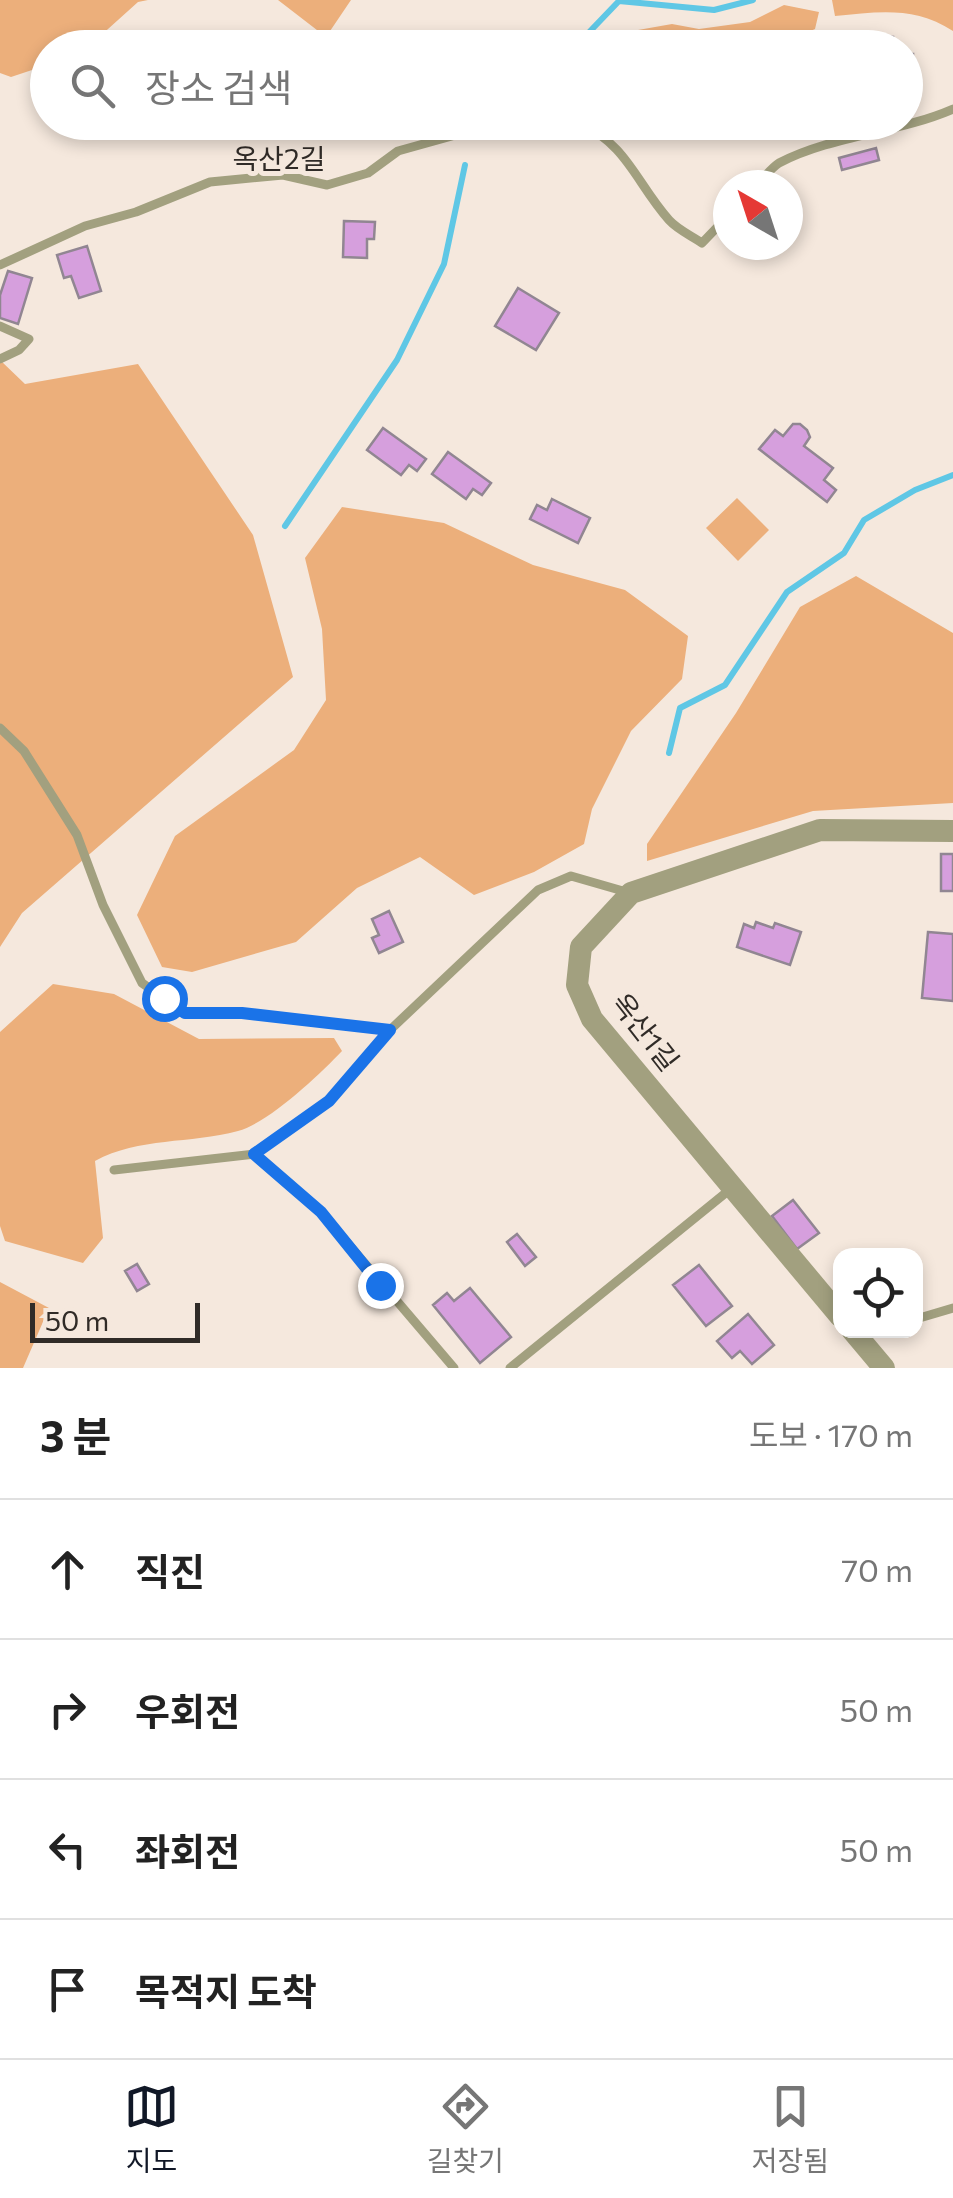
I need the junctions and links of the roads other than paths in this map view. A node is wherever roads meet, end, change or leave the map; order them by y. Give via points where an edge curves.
1 (953, 109) edge
2 (923, 121) edge
3 (435, 140) edge
4 (609, 140) edge
5 (850, 140) edge
6 (771, 170) edge
7 (713, 232) edge
8 (0, 265) edge
9 (0, 326) edge
10 (0, 359) edge
11 (0, 728) edge
12 (953, 831) edge
13 (631, 894) junction
14 (390, 1030) junction
15 (254, 1154) junction
16 (114, 1170) dead end
17 (734, 1186) junction
18 (833, 1307) edge
19 (953, 1308) edge
20 (923, 1317) edge
21 (859, 1338) edge
22 (454, 1368) edge
23 (510, 1368) edge
24 (884, 1368) edge

1 - 2 lane
3 - 8 lane, 옥산2길 via 326,185 283,175 210,182 85,226
4 - 7 lane via 671,222 702,243
5 - 6 lane
9 - 10 lane via 29,339
11 - 14 lane via 24,751 77,835 142,983 185,1013
12 - 13 street, 옥산1길 via 820,830
13 - 14 lane via 571,876 538,890
13 - 17 street, 옥산1길 via 581,947 576,984 592,1019
14 - 15 lane via 329,1101
15 - 16 lane
15 - 22 lane via 321,1212
17 - 18 street, 옥산1길
17 - 23 lane
19 - 20 lane
21 - 24 street

